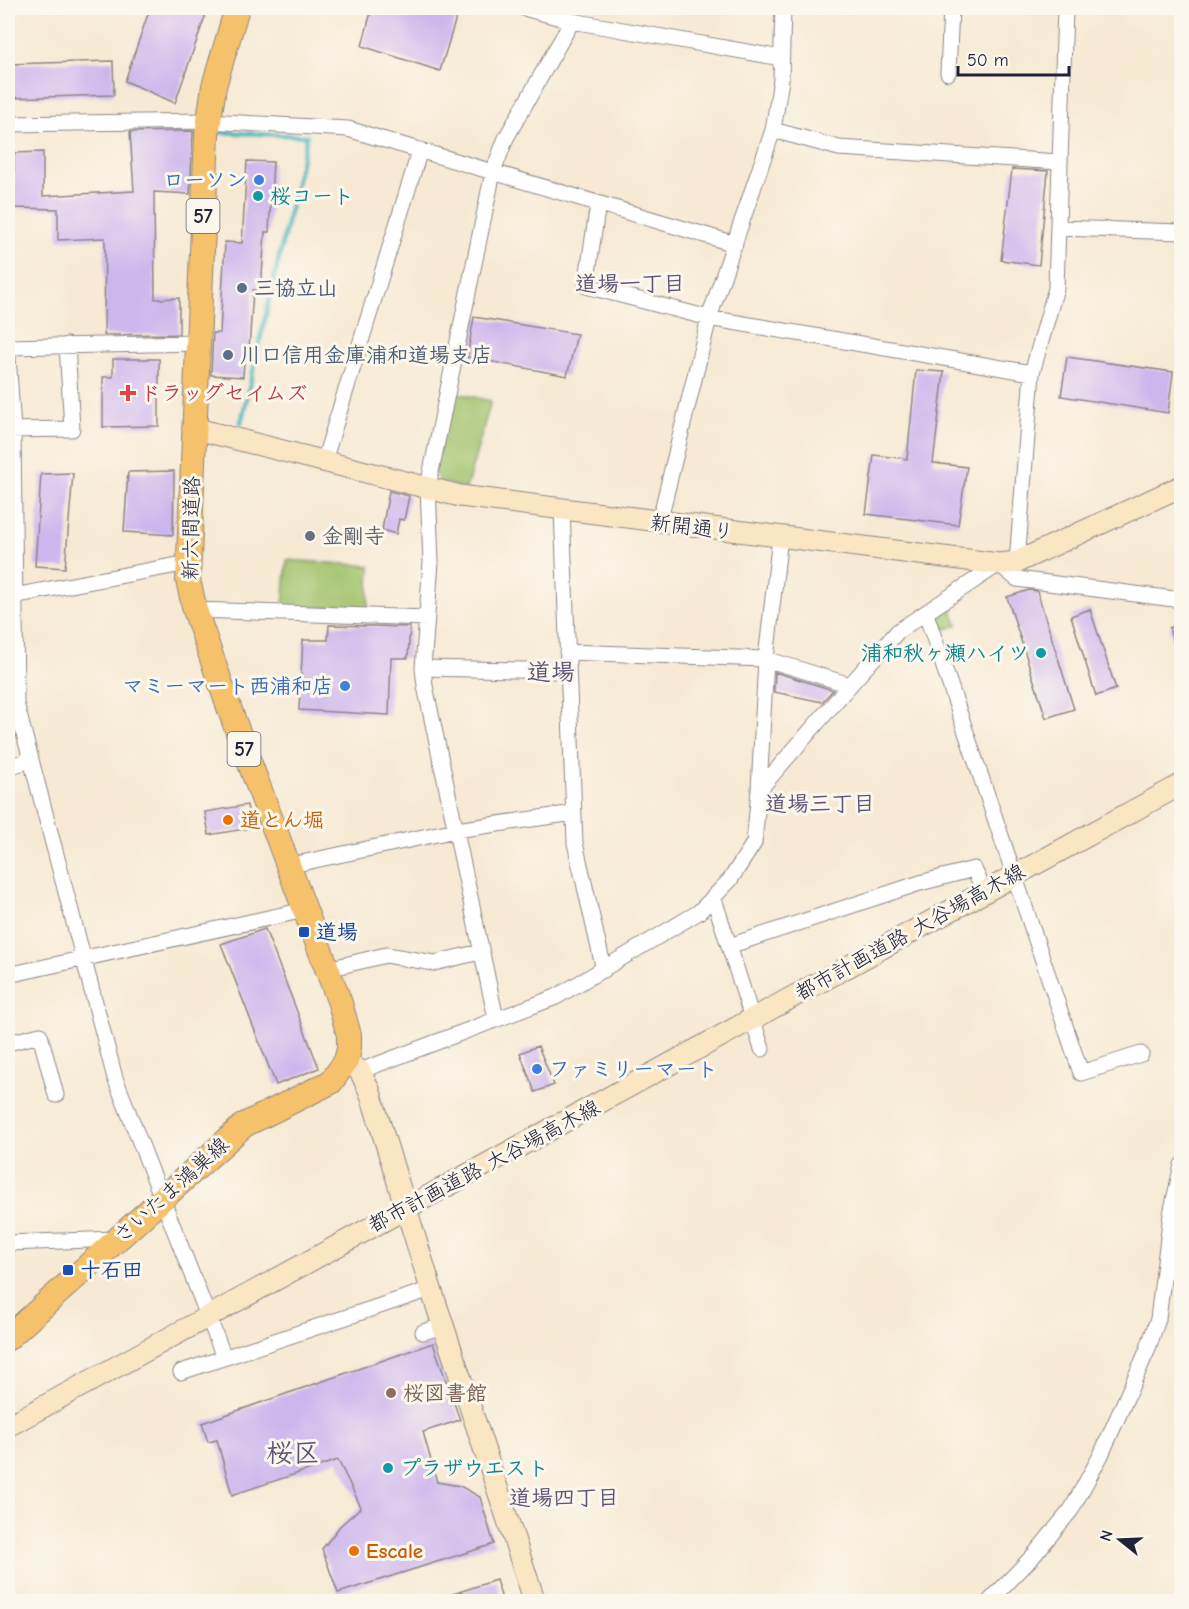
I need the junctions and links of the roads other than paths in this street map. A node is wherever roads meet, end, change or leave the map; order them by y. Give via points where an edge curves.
1 (237, 8) edge
2 (524, 8) edge
3 (783, 8) edge
4 (951, 8) edge
5 (1065, 8) edge
6 (544, 10) edge
7 (572, 21) junction
8 (781, 58) junction
9 (948, 73) dead end
10 (208, 121) junction
11 (8, 124) edge
12 (773, 130) junction
13 (420, 150) junction
14 (1060, 162) junction
15 (493, 172) junction
16 (598, 204) junction
17 (1058, 228) junction
18 (1182, 232) edge
19 (735, 243) junction
20 (709, 318) junction
21 (197, 343) junction
22 (67, 345) junction
23 (8, 347) edge
24 (8, 356) edge
25 (1032, 373) junction
26 (193, 428) junction
27 (10, 430) edge
28 (324, 461) junction
29 (428, 486) junction
30 (1182, 486) edge
31 (562, 510) junction
32 (659, 523) junction
33 (780, 537) junction
34 (188, 563) junction
35 (1008, 563) junction
36 (11, 597) edge
37 (1182, 600) edge
38 (195, 609) junction
39 (926, 614) junction
40 (427, 618) junction
41 (567, 652) junction
42 (766, 659) junction
43 (423, 668) junction
44 (567, 671) junction
45 (850, 685) junction
46 (30, 760) junction
47 (8, 767) edge
48 (1182, 784) edge
49 (759, 790) junction
50 (574, 813) junction
51 (456, 830) junction
52 (287, 866) junction
53 (1012, 875) junction
54 (984, 891) junction
55 (714, 898) junction
56 (305, 910) junction
57 (729, 946) junction
58 (480, 952) junction
59 (83, 959) junction
60 (328, 969) junction
61 (604, 970) junction
62 (8, 975) edge
63 (496, 1019) junction
64 (753, 1020) junction
65 (8, 1043) edge
66 (762, 1049) dead end
67 (1141, 1054) dead end
68 (353, 1066) junction
69 (56, 1095) dead end
70 (1182, 1165) edge
71 (160, 1198) junction
72 (406, 1207) junction
73 (117, 1239) junction
74 (8, 1243) edge
75 (431, 1289) junction
76 (210, 1316) junction
77 (443, 1326) junction
78 (423, 1332) dead end
79 (8, 1338) edge
80 (224, 1357) junction
81 (181, 1372) dead end
82 (8, 1426) edge
83 (535, 1602) edge
84 (989, 1602) edge

1 - 10 main road, 新六間道路 / 57
2 - 6 street
3 - 8 street
4 - 9 street
5 - 14 street
6 - 7 street
7 - 8 street
7 - 15 street via 506,138
8 - 12 street
10 - 11 street
10 - 13 street via 348,129
10 - 21 main road, 新六間道路 / 57
12 - 14 street via 839,148
12 - 19 street
13 - 15 street
13 - 28 street
14 - 17 street
15 - 16 street
15 - 29 street
16 - 19 street
16 - 20 street via 586,286
17 - 18 street
17 - 25 street via 1056,288
19 - 20 street
20 - 25 street
20 - 32 street
21 - 22 street
21 - 26 main road, 新六間道路 / 57
22 - 23 street
22 - 27 street via 72,429
24 - 27 street
25 - 35 street
26 - 28 street, 新開通り
26 - 34 main road, 新六間道路 / 57
27 - 36 street
28 - 29 street, 新開通り
29 - 31 street, 新開通り via 460,496
29 - 40 street via 431,562
30 - 35 street
31 - 32 street, 新開通り
31 - 41 street
32 - 33 street, 新開通り
33 - 35 street, 新開通り
33 - 42 street
34 - 36 street
34 - 38 main road, 新六間道路 / 57
35 - 37 street via 1017,579
35 - 39 street
36 - 46 street via 16,703
38 - 40 street
38 - 52 main road, 新六間道路 / 57
39 - 45 street via 898,631
39 - 53 street
40 - 43 street
41 - 42 street
41 - 44 street
42 - 45 street
42 - 49 street
43 - 44 street
43 - 51 street
44 - 50 street
45 - 49 street
46 - 47 street
46 - 59 street
48 - 53 street, 都市計画道路 大谷場高木線
49 - 55 street via 754,843
50 - 51 street
50 - 61 street via 575,843
51 - 52 street
51 - 58 street
52 - 56 main road, 新六間道路 / 57
53 - 54 street, 都市計画道路 大谷場高木線
53 - 67 street via 1081,1073
54 - 57 street via 974,869
54 - 64 street, 都市計画道路 大谷場高木線
55 - 57 street
55 - 61 street via 699,912
56 - 59 street
56 - 60 main road, 新六間道路 / 57
57 - 64 street
58 - 60 street via 434,963 386,954
58 - 63 street
59 - 62 street
59 - 71 street via 115,1078
60 - 68 main road, 新六間道路 / 57 via 349,1035
61 - 63 street via 556,997
63 - 68 street
64 - 66 street
64 - 72 street, 都市計画道路 大谷場高木線
65 - 69 street via 40,1035
68 - 71 main road, さいたま鴻巣線 via 331,1082 244,1125
68 - 72 street via 370,1092
70 - 84 street via 1171,1214 1158,1319 1106,1445 1071,1510
71 - 73 main road, さいたま鴻巣線
71 - 76 street
72 - 75 street
72 - 76 street, 都市計画道路 大谷場高木線
73 - 74 street
73 - 79 main road, さいたま鴻巣線
75 - 77 street
75 - 80 street
76 - 80 street
76 - 82 street, 都市計画道路 大谷場高木線
77 - 78 street
77 - 83 street
80 - 81 street

